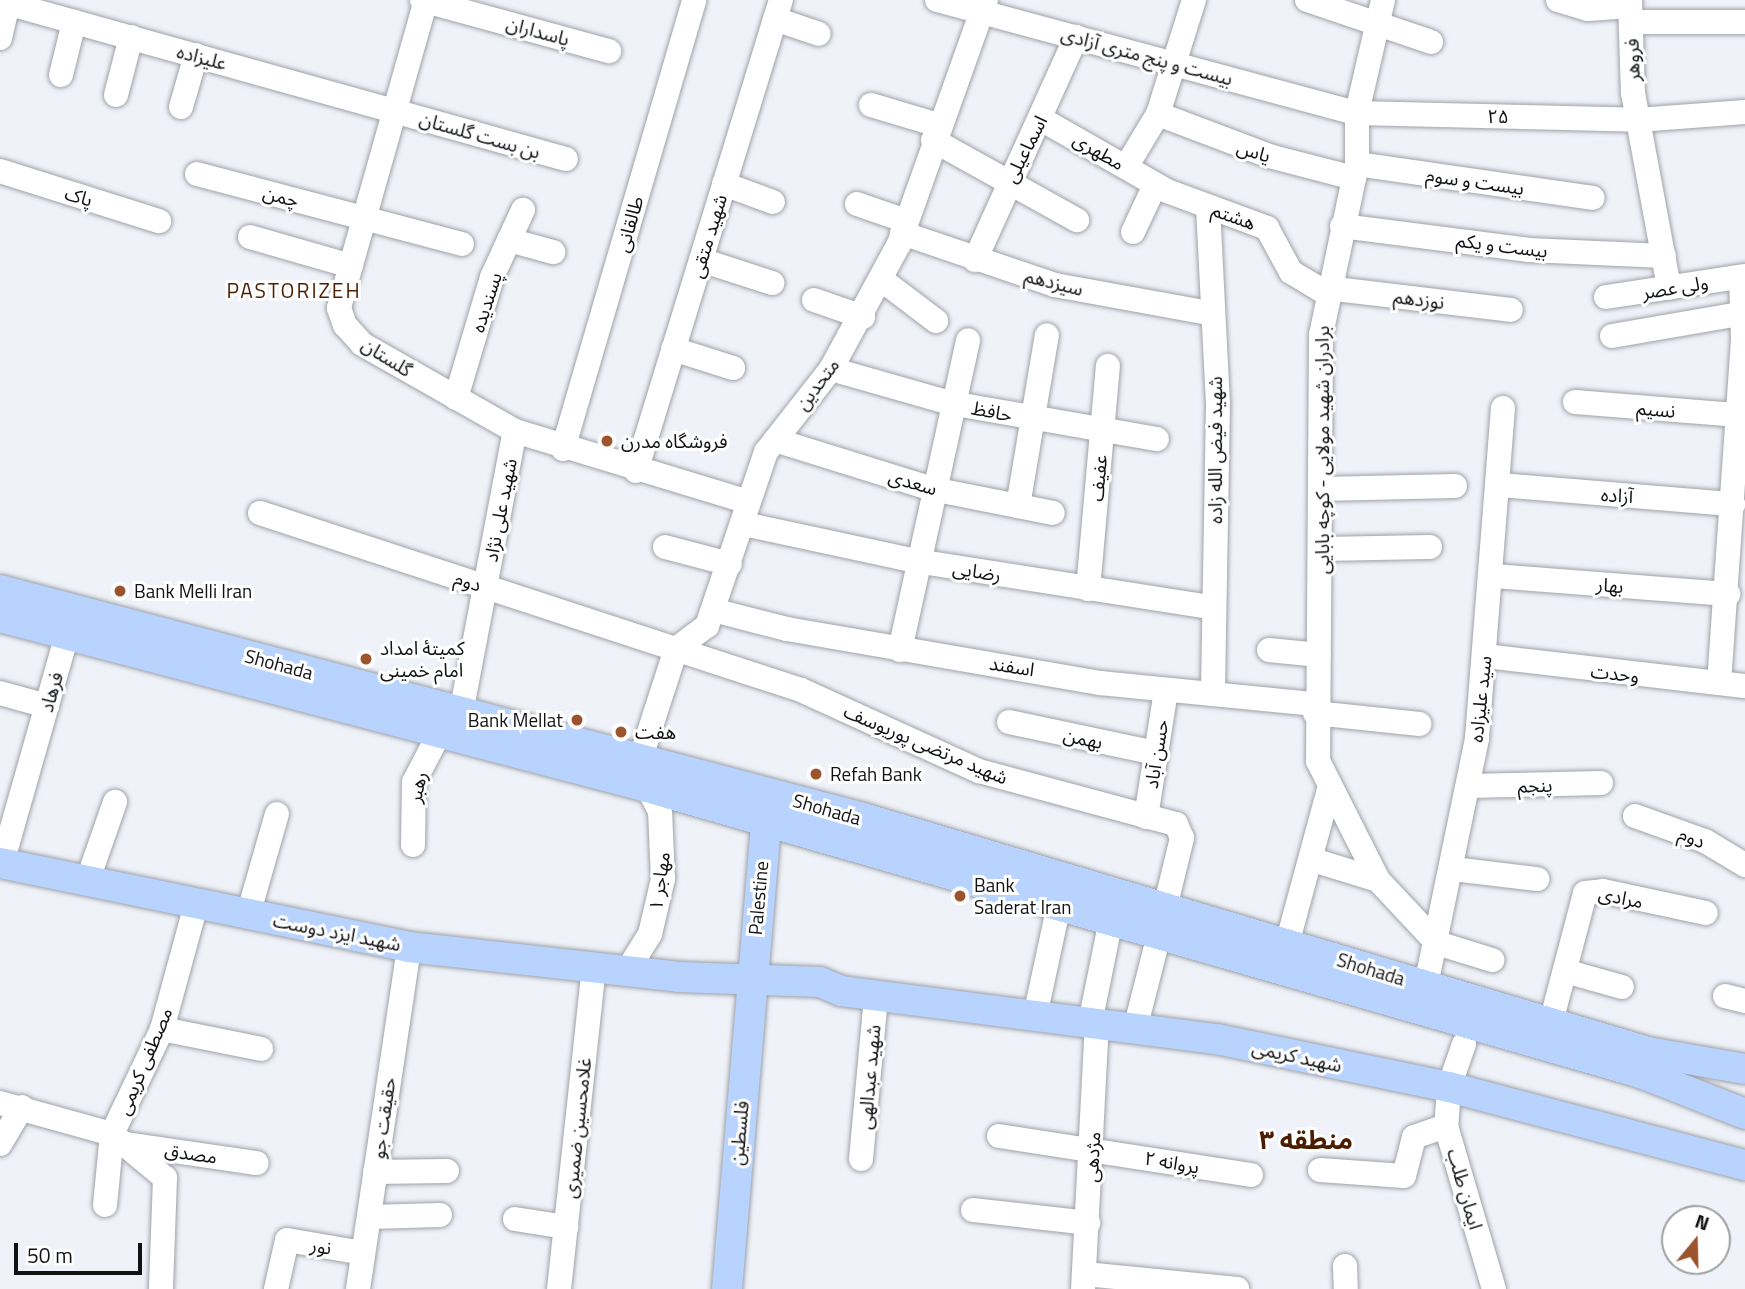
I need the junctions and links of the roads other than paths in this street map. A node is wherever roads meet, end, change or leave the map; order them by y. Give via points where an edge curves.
1 (425, 0) edge
2 (694, 0) edge
3 (937, 0) edge
4 (1194, 0) edge
5 (1307, 0) edge
6 (1383, 0) edge
7 (1558, 0) edge
8 (10, 2) edge
9 (984, 6) edge
10 (778, 10) edge
11 (1630, 10) edge
12 (74, 22) junction
13 (1745, 22) edge
14 (1375, 24) junction
15 (819, 34) dead end
16 (131, 37) junction
17 (1076, 37) junction
18 (0, 38) edge
19 (1431, 42) dead end
20 (609, 51) dead end
21 (196, 55) junction
22 (1175, 64) junction
23 (61, 75) dead end
24 (116, 95) dead end
25 (871, 105) dead end
26 (181, 107) dead end
27 (395, 111) junction
28 (1357, 113) junction
29 (1745, 113) edge
30 (1158, 114) junction
31 (1041, 119) junction
32 (1638, 120) junction
33 (935, 133) junction
34 (566, 159) dead end
35 (1126, 167) junction
36 (0, 171) edge
37 (1355, 171) junction
38 (197, 174) dead end
39 (1009, 180) junction
40 (724, 184) junction
41 (1156, 185) junction
42 (1593, 198) dead end
43 (774, 202) dead end
44 (857, 204) dead end
45 (1208, 207) junction
46 (523, 210) dead end
47 (365, 218) junction
48 (159, 220) dead end
49 (1077, 220) dead end
50 (1342, 226) junction
51 (904, 227) junction
52 (1133, 232) dead end
53 (250, 237) dead end
54 (509, 240) junction
55 (462, 244) dead end
56 (553, 252) dead end
57 (1664, 256) junction
58 (701, 260) junction
59 (975, 260) junction
60 (351, 266) junction
61 (1743, 276) edge
62 (881, 280) junction
63 (772, 283) dead end
64 (1669, 288) junction
65 (1326, 291) junction
66 (1606, 297) dead end
67 (814, 300) dead end
68 (1511, 310) dead end
69 (1209, 313) junction
70 (1744, 313) edge
71 (863, 317) junction
72 (936, 321) dead end
73 (1047, 335) dead end
74 (1612, 336) dead end
75 (968, 340) dead end
76 (673, 349) junction
77 (1108, 366) dead end
78 (733, 368) dead end
79 (831, 369) junction
80 (456, 398) junction
81 (1574, 402) dead end
82 (950, 403) junction
83 (1503, 408) dead end
84 (1738, 415) junction
85 (1028, 418) junction
86 (515, 431) junction
87 (1102, 431) junction
88 (1157, 439) dead end
89 (775, 440) junction
90 (563, 449) junction
91 (636, 471) junction
92 (1500, 485) junction
93 (1455, 486) dead end
94 (932, 489) junction
95 (1321, 489) junction
96 (1733, 504) junction
97 (1017, 506) junction
98 (260, 513) dead end
99 (746, 513) junction
100 (1053, 513) dead end
101 (665, 547) dead end
102 (1430, 547) dead end
103 (1321, 549) junction
104 (916, 561) junction
105 (1737, 561) edge
106 (730, 564) junction
107 (1493, 576) junction
108 (485, 587) junction
109 (1088, 589) junction
110 (0, 590) edge
111 (1728, 594) junction
112 (1211, 607) junction
113 (713, 610) junction
114 (0, 617) edge
115 (67, 635) junction
116 (676, 649) junction
117 (900, 650) junction
118 (1269, 650) dead end
119 (1319, 654) junction
120 (1485, 656) junction
121 (1719, 684) junction
122 (1745, 686) edge
123 (314, 688) junction
124 (1166, 691) junction
125 (0, 693) edge
126 (1213, 694) junction
127 (366, 702) junction
128 (47, 706) junction
129 (1315, 708) junction
130 (461, 713) junction
131 (1009, 722) dead end
132 (1419, 724) dead end
133 (439, 734) junction
134 (1156, 753) junction
135 (641, 757) junction
136 (1601, 783) dead end
137 (647, 786) junction
138 (1469, 786) junction
139 (1329, 789) junction
140 (116, 802) dead end
141 (277, 814) dead end
142 (1635, 816) dead end
143 (1146, 817) junction
144 (766, 820) junction
145 (413, 845) dead end
146 (1313, 860) junction
147 (1, 863) edge
148 (1745, 865) edge
149 (1453, 869) junction
150 (1537, 879) dead end
151 (1378, 880) junction
152 (88, 881) junction
153 (196, 905) junction
154 (1059, 905) junction
155 (1706, 914) dead end
156 (248, 915) junction
157 (1111, 920) junction
158 (1162, 921) junction
159 (1437, 943) junction
160 (1287, 944) junction
161 (409, 947) junction
162 (1492, 960) dead end
163 (594, 968) junction
164 (627, 971) junction
165 (1565, 971) junction
166 (751, 984) junction
167 (1426, 985) junction
168 (1622, 987) dead end
169 (876, 996) junction
170 (1035, 1016) junction
171 (1550, 1022) junction
172 (1093, 1023) junction
173 (162, 1029) junction
174 (1135, 1029) junction
175 (1464, 1044) dead end
176 (1589, 1046) junction
177 (261, 1049) dead end
178 (1644, 1062) junction
179 (1745, 1069) edge
180 (1449, 1087) junction
181 (11, 1105) edge
182 (1745, 1114) edge
183 (1446, 1126) junction
184 (999, 1136) dead end
185 (119, 1139) junction
186 (0, 1144) edge
187 (1093, 1148) junction
188 (861, 1159) dead end
189 (257, 1163) dead end
190 (1745, 1164) edge
191 (1320, 1170) dead end
192 (447, 1171) dead end
193 (375, 1172) junction
194 (1251, 1175) dead end
195 (105, 1205) dead end
196 (973, 1210) dead end
197 (440, 1215) dead end
198 (369, 1217) junction
199 (515, 1219) dead end
200 (1088, 1223) junction
201 (566, 1227) junction
202 (363, 1253) junction
203 (1084, 1282) edge
204 (161, 1289) edge
205 (276, 1289) edge
206 (358, 1289) edge
207 (559, 1289) edge
208 (727, 1289) edge
209 (1237, 1289) edge
210 (1494, 1289) edge

1 - 20 street, پاسداران
1 - 27 street, گلستان
2 - 90 street, طالقانی
3 - 9 street, بیست و پنج متری آزادی
4 - 22 street
5 - 14 street
6 - 14 street, برادران شهید مولایی - کوچه بابایی
7 - 11 street via 1588,9
8 - 12 street, علیزاده
8 - 18 street
9 - 17 street, بیست و پنج متری آزادی
9 - 33 street, متحدین
10 - 15 street
10 - 40 street, شهید متقی
11 - 13 street
11 - 32 street, فروهر
12 - 16 street, علیزاده
12 - 23 street
14 - 19 street
14 - 28 street, برادران شهید مولایی - کوچه بابایی
16 - 21 street, علیزاده
16 - 24 street
17 - 22 street, بیست و پنج متری آزادی
17 - 31 street, اسماعیلی
21 - 26 street
21 - 27 street, علیزاده
22 - 28 street, بیست و پنج متری آزادی
22 - 30 street
25 - 33 street
27 - 34 street, بن بست گلستان
27 - 47 street, گلستان
28 - 32 street, ۲۵
28 - 37 street, برادران شهید مولایی - کوچه بابایی
29 - 32 street
30 - 35 street
30 - 37 street, یاس via 1269,156
31 - 35 street, مطهری
31 - 39 street, اسماعیلی
32 - 57 street, فروهر
33 - 39 street
33 - 51 street, متحدین
35 - 41 street, مطهری
36 - 48 street, پاک
37 - 42 street, بیست و سوم
37 - 50 street, برادران شهید مولایی - کوچه بابایی
38 - 47 street, چمن
39 - 49 street
39 - 59 street, اسماعیلی
40 - 43 street
40 - 58 street, شهید متقی
41 - 45 street, هشتم
41 - 52 street
44 - 51 street, سیزدهم
45 - 65 street, هشتم via 1267,228 1291,272
45 - 69 street, شهید فیض الله زاده
46 - 54 street, پسندیده
47 - 55 street, چمن
47 - 60 street, گلستان
50 - 57 street, بیست و یکم via 1529,250
50 - 65 street, برادران شهید مولایی - کوچه بابایی
51 - 59 street, سیزدهم
51 - 62 street, متحدین
53 - 60 street
54 - 56 street
54 - 80 street, پسندیده
57 - 64 street, فروهر
58 - 63 street
58 - 76 street, شهید متقی
59 - 69 street, سیزدهم via 1055,285
60 - 80 street, گلستان via 339,308 345,325 362,344
61 - 64 street, ولی عصر
61 - 70 street
62 - 71 street, متحدین
62 - 72 street
64 - 66 street, ولی عصر
65 - 68 street, نوزدهم
65 - 95 street, برادران شهید مولایی - کوچه بابایی
67 - 71 street
69 - 112 street, شهید فیض الله زاده via 1218,404
70 - 74 street
70 - 84 street
71 - 79 street, متحدین
73 - 85 street
75 - 82 street
76 - 78 street
76 - 91 street, شهید متقی
77 - 87 street, عفیف
79 - 82 street, حافظ
79 - 89 street, متحدین
80 - 86 street, گلستان
81 - 84 street, نسیم
82 - 85 street, حافظ
82 - 94 street
83 - 92 street, سید علیزاده
84 - 96 street
85 - 87 street, حافظ
85 - 97 street
86 - 90 street, گلستان
86 - 108 street, شهید علی نژاد
87 - 88 street, حافظ
87 - 109 street, عفیف
89 - 94 street, سعدی
89 - 99 street, متحدین
90 - 91 street, گلستان
91 - 99 street, گلستان
92 - 96 street, آزاده
92 - 107 street, سید علیزاده
93 - 95 street
94 - 97 street, سعدی
94 - 104 street
95 - 103 street, برادران شهید مولایی - کوچه بابایی
96 - 105 street
97 - 100 street, سعدی
98 - 108 street, دوم
99 - 104 street, رضایی
99 - 106 street, متحدین
101 - 106 street
102 - 103 street
103 - 119 street, برادران شهید مولایی - کوچه بابایی
104 - 109 street, رضایی
104 - 117 street
105 - 111 street
106 - 113 street, متحدین
107 - 111 street, بهار
107 - 120 street, سید علیزاده
108 - 116 street, دوم
108 - 130 street, شهید علی نژاد
109 - 112 street, رضایی
110 - 123 main road, Shohada
111 - 121 street
112 - 126 street, شهید فیض الله زاده
113 - 116 street, متحدین via 707,626
113 - 117 street, اسفند
114 - 115 main road, Shohada
115 - 123 main road, Shohada
115 - 128 street, فرهاد
116 - 135 street
116 - 143 street, شهید مرتضی پوریوسف via 801,690 979,771
117 - 124 street, اسفند
118 - 119 street
119 - 129 street, برادران شهید مولایی - کوچه بابایی
120 - 121 street, وحدت
120 - 138 street, سید علیزاده
121 - 122 street, وحدت
123 - 127 main road, Shohada
124 - 126 street, اسفند
124 - 134 street, حسن آباد
125 - 128 street
126 - 129 street, اسفند
127 - 130 main road, Shohada
127 - 133 main road, Shohada
128 - 147 street, فرهاد
129 - 132 street, اسفند
129 - 139 street, برادران شهید مولایی - کوچه بابایی via 1318,761
130 - 135 main road, Shohada
131 - 134 street, بهمن
133 - 137 main road, Shohada
133 - 145 street, رهبر via 414,782
134 - 143 street, حسن آباد
135 - 158 main road, Shohada
136 - 138 street, پنجم
137 - 144 main road, Shohada
137 - 164 street, مهاجر ۱ via 666,846 663,879 650,934
138 - 149 street, سید علیزاده
139 - 146 street
139 - 151 street, برادران شهید مولایی - کوچه بابایی
140 - 152 street
141 - 156 street
142 - 148 street, دوم via 1705,841
143 - 158 street, شهید مرتضی پوریوسف via 1176,824 1182,838
144 - 154 main road, Shohada
144 - 166 main road, Palestine
146 - 151 street
146 - 160 street
147 - 152 main road, شهید ایزد دوست
149 - 150 street
149 - 159 street, سید علیزاده
151 - 159 street
152 - 153 main road, شهید ایزد دوست
153 - 156 main road, شهید ایزد دوست
153 - 173 street, مصطفی کریمی
154 - 157 main road, Shohada
154 - 170 street
155 - 165 street, مرادی via 1602,891 1585,892
156 - 161 main road, شهید ایزد دوست
157 - 158 main road, Shohada
157 - 172 street, مژدهی
158 - 160 main road, Shohada
158 - 174 street
158 - 176 main road, Shohada
159 - 162 street
159 - 167 street, سید علیزاده
160 - 167 main road, Shohada
161 - 163 main road, شهید ایزد دوست
161 - 193 street, حقیقت جو
163 - 164 main road, شهید ایزد دوست
163 - 201 street, غلامحسین ضمیری
164 - 166 main road, شهید ایزد دوست via 679,977 693,986
165 - 168 street
165 - 171 street, مرادی
166 - 169 main road, شهید کریمی
166 - 208 main road, فلسطین
167 - 171 main road, Shohada
169 - 170 main road, شهید کریمی
169 - 188 street, شهید عبدالهی
170 - 172 main road, شهید کریمی
171 - 176 main road, Shohada
172 - 174 main road, شهید کریمی
172 - 187 street, مژدهی
173 - 177 street
173 - 185 street, مصطفی کریمی
174 - 180 main road, شهید کریمی
175 - 180 street, ایمان طلب
176 - 178 main road, Shohada
178 - 179 main road via 1684,1055
178 - 182 main road
180 - 183 street, ایمان طلب
180 - 190 main road, شهید کریمی
181 - 185 street, مصدق
181 - 186 street
183 - 191 street via 1414,1137 1404,1177
183 - 210 street, ایمان طلب
184 - 187 street, پروانه ۲
185 - 189 street, مصدق
185 - 195 street, مصطفی کریمی
185 - 204 street via 165,1178
187 - 194 street, پروانه ۲
187 - 200 street, مژدهی
192 - 193 street
193 - 198 street, حقیقت جو
196 - 200 street
197 - 198 street
198 - 202 street, حقیقت جو
199 - 201 street
200 - 203 street, مژدهی
201 - 207 street, غلامحسین ضمیری
202 - 205 street, نور via 287,1240
202 - 206 street, حقیقت جو
203 - 209 street

